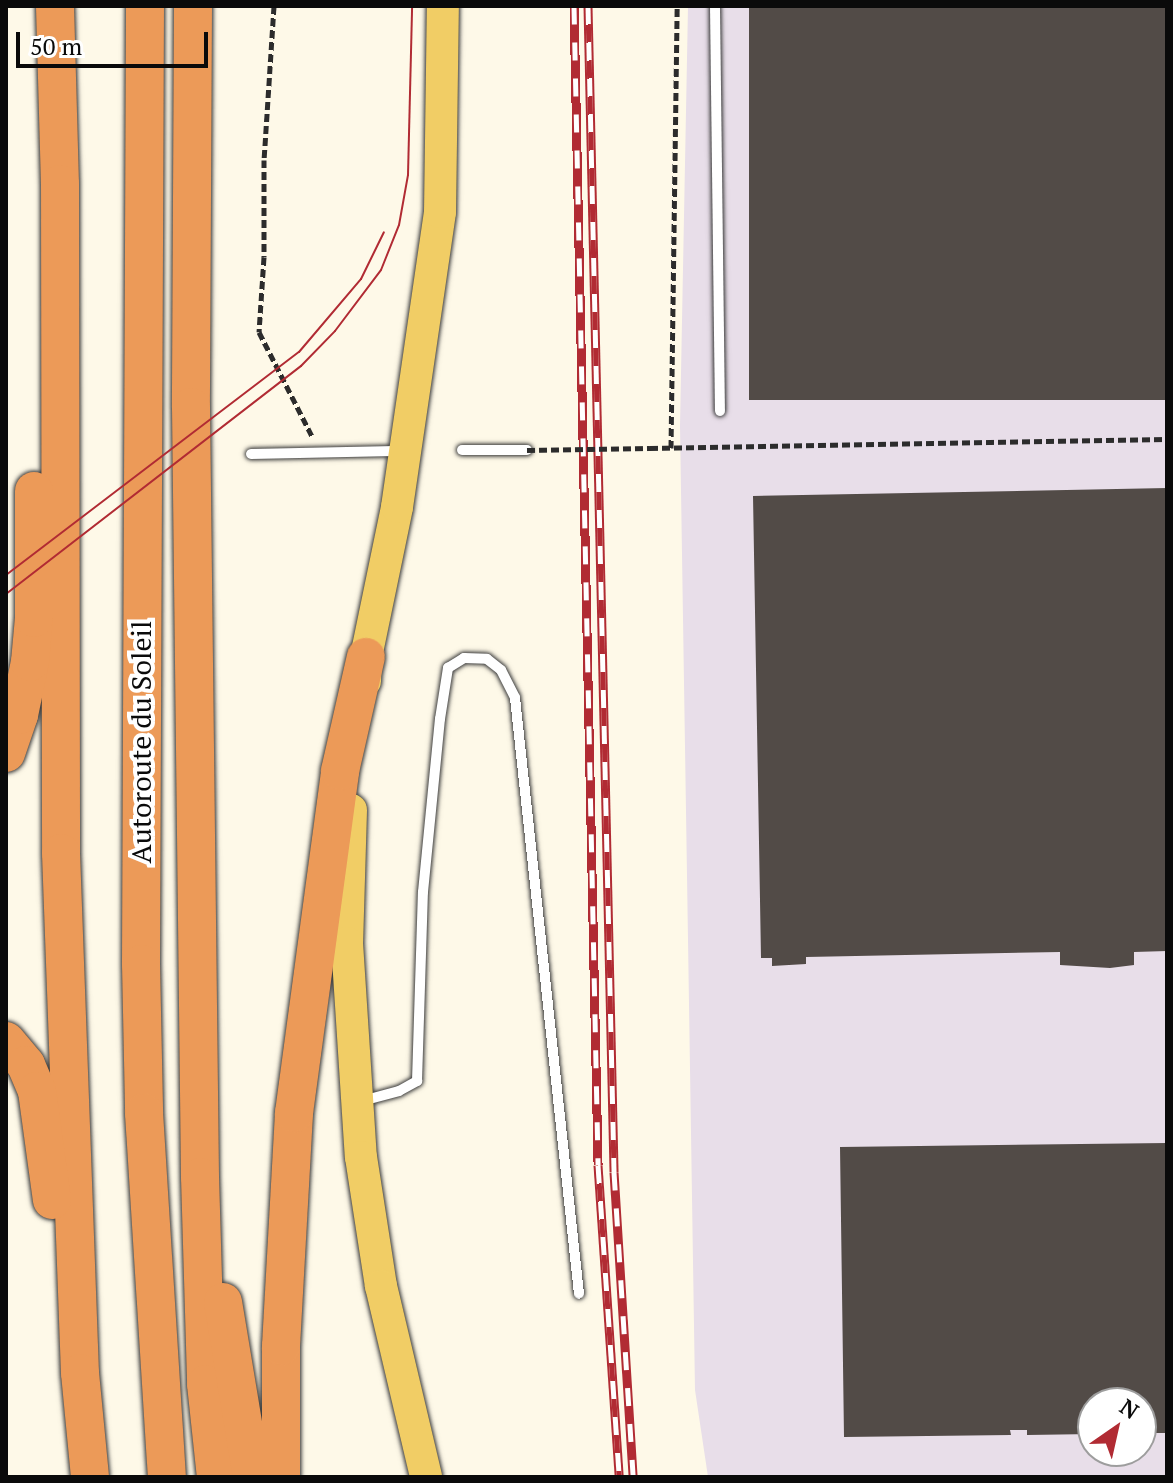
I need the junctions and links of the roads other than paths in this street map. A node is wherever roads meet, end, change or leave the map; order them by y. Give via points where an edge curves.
1 (34, 6) edge
2 (55, 6) edge
3 (69, 6) edge
4 (145, 6) edge
5 (193, 6) edge
6 (443, 6) edge
7 (715, 6) edge
8 (60, 184) junction
9 (720, 411) dead end
10 (462, 450) dead end
11 (527, 450) road end
12 (395, 451) dead end
13 (251, 454) dead end
14 (366, 657) junction
15 (6, 753) edge
16 (6, 1041) edge
17 (356, 1102) junction
18 (200, 1177) junction
19 (579, 1294) dead end
20 (80, 1373) junction
21 (90, 1477) edge
22 (167, 1477) edge
23 (216, 1477) edge
24 (252, 1477) edge
25 (281, 1477) edge
26 (426, 1477) edge

1 - 15 highway via 34,618 19,715
2 - 8 highway
3 - 8 highway
4 - 22 highway, Autoroute du Soleil via 141,994
5 - 18 highway, Autoroute du Soleil via 191,407
6 - 14 main road via 440,212 397,507
7 - 9 lane
8 - 20 highway via 61,853
10 - 11 lane
12 - 13 lane
14 - 17 main road via 347,866
14 - 25 highway via 340,771 294,1113 281,1346
16 - 20 highway via 26,1065 37,1091 61,1297
17 - 19 lane via 417,1081 423,892 448,668 464,658 487,659 501,670 515,698
17 - 26 main road via 381,1286
18 - 23 highway, Autoroute du Soleil via 206,1384
18 - 24 highway
20 - 21 highway

